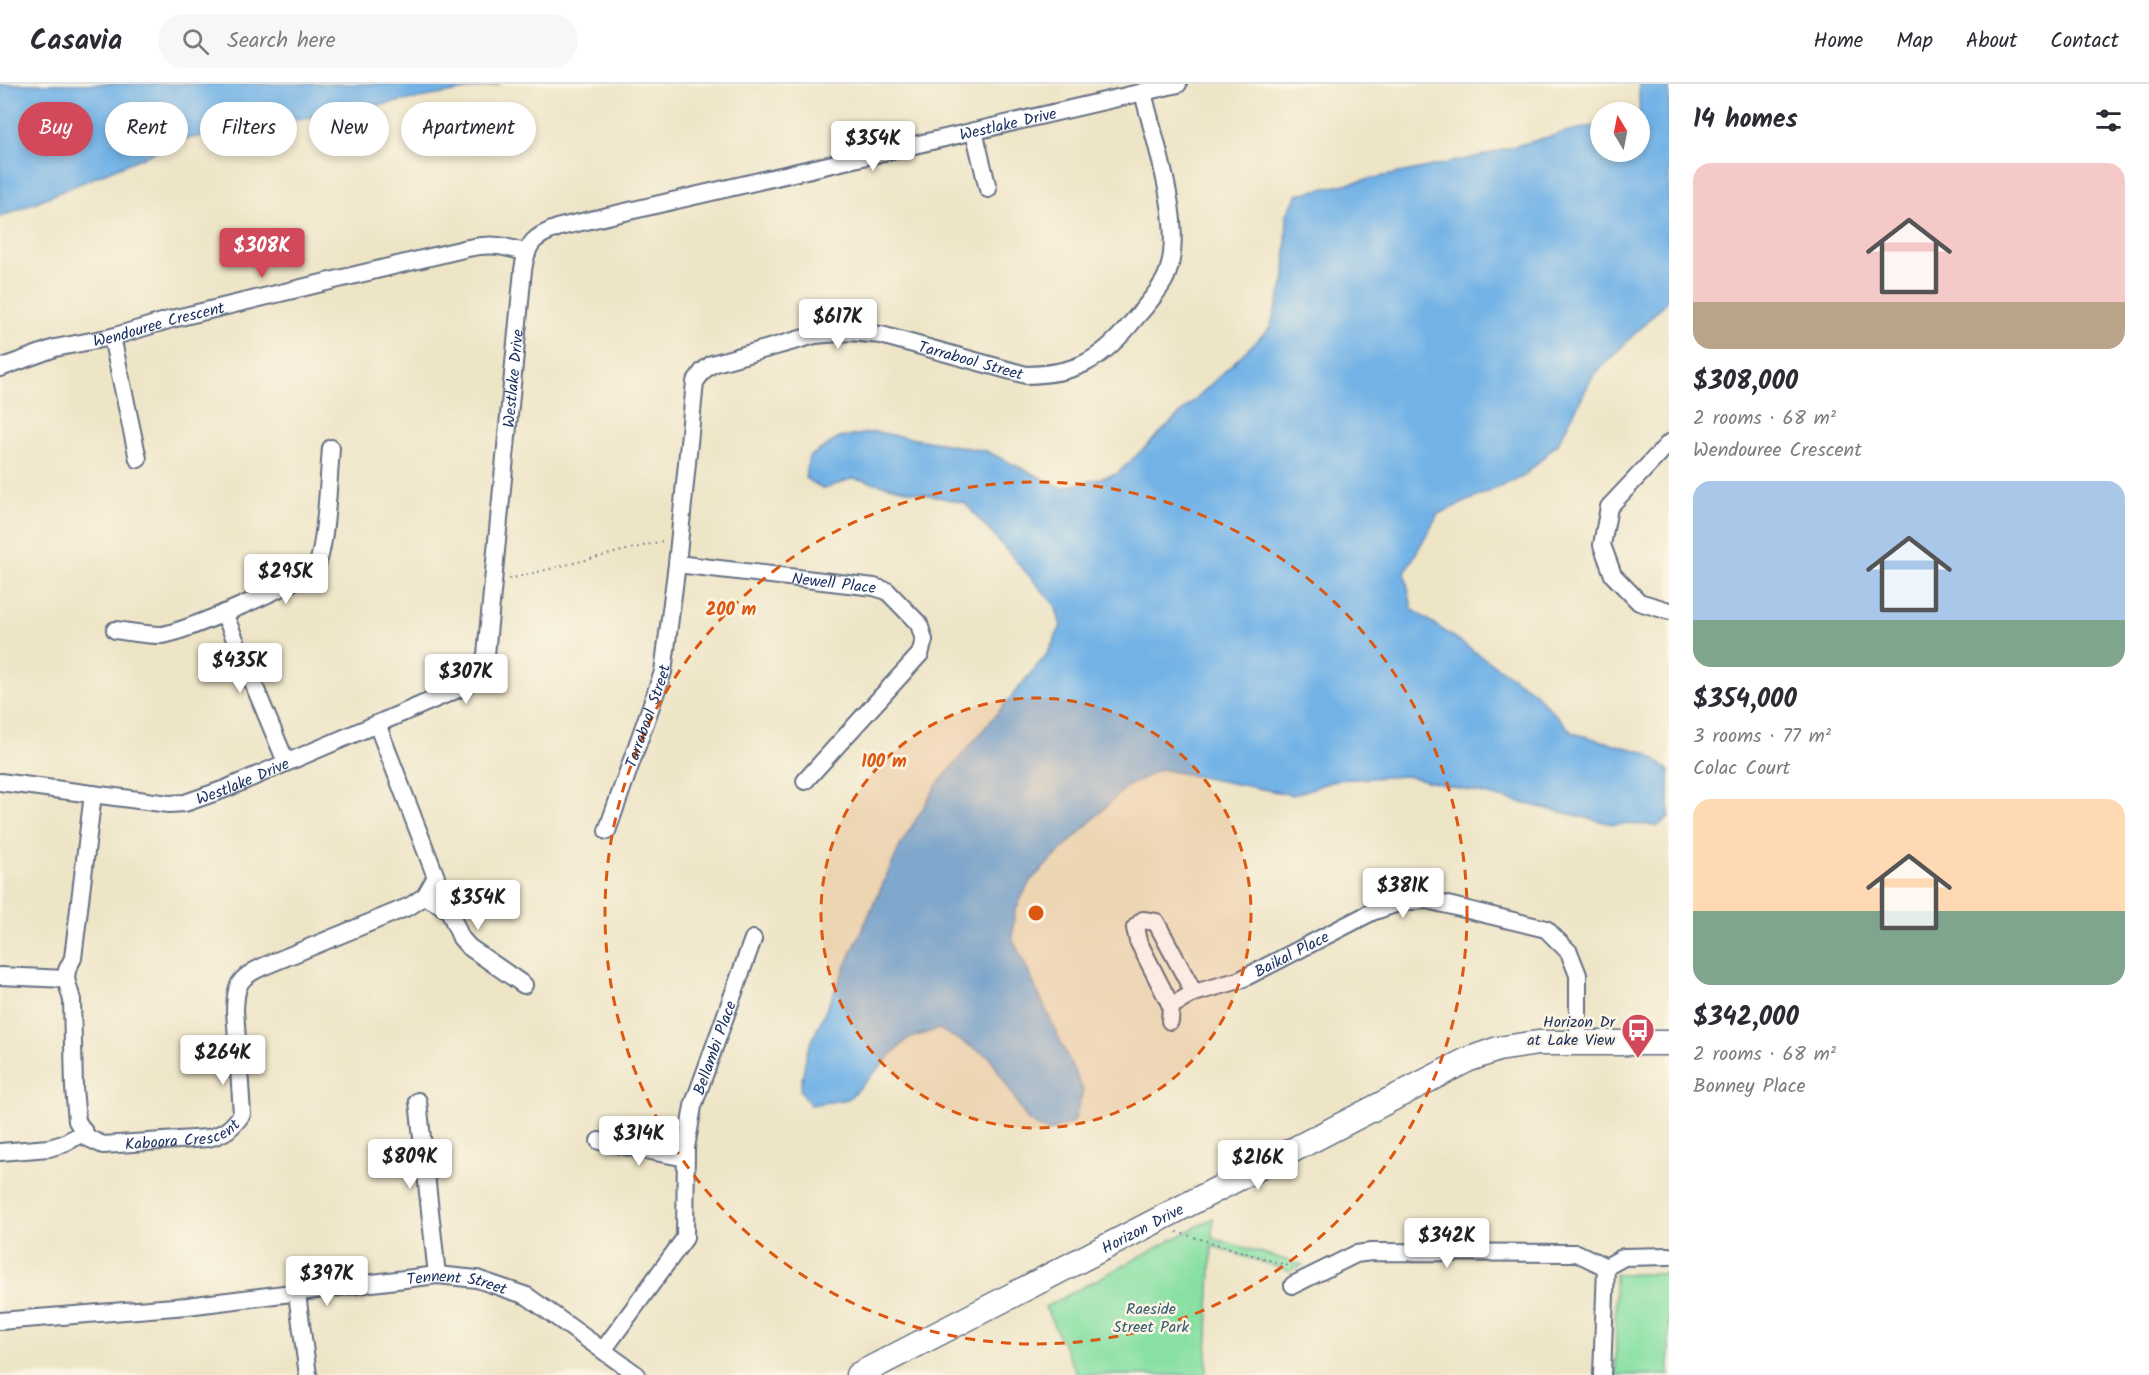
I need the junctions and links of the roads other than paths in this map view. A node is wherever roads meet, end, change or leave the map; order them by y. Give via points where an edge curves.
1 (1178, 84) edge
2 (1143, 92) junction
3 (974, 131) junction
4 (988, 189) dead end
5 (527, 253) junction
6 (112, 337) junction
7 (0, 368) edge
8 (1669, 443) edge
9 (331, 448) dead end
10 (138, 459) dead end
11 (677, 564) junction
12 (1669, 611) edge
13 (224, 613) junction
14 (115, 630) dead end
15 (377, 724) junction
16 (286, 762) junction
17 (805, 781) dead end
18 (0, 782) edge
19 (93, 794) junction
20 (608, 831) dead end
21 (425, 896) junction
22 (753, 939) dead end
23 (0, 976) edge
24 (66, 979) junction
25 (524, 986) dead end
26 (1194, 993) junction
27 (1578, 1043) junction
28 (1669, 1043) edge
29 (418, 1101) dead end
30 (83, 1133) junction
31 (599, 1141) dead end
32 (0, 1152) edge
33 (686, 1158) junction
34 (1669, 1256) edge
35 (1606, 1267) junction
36 (437, 1275) junction
37 (1296, 1284) road end
38 (297, 1294) junction
39 (0, 1321) edge
40 (604, 1349) junction
41 (308, 1375) edge
42 (637, 1375) edge
43 (858, 1375) edge
44 (1602, 1375) edge

1 - 2 street, Westlake Drive
2 - 3 street, Westlake Drive
2 - 11 street, Tarrabool Street via 1169,202 1174,230 1172,252 1164,279 1110,346 1085,365 1026,375 881,335 850,332 815,335 712,364 695,382
3 - 4 street
3 - 5 street, Westlake Drive via 560,227 538,235
5 - 6 street, Wendouree Crescent via 486,244
5 - 15 street, Westlake Drive via 486,655 476,676 463,687
6 - 7 street, Wendouree Crescent via 55,348
6 - 10 street
8 - 12 street via 1609,507 1602,545 1613,575 1639,602
9 - 13 street via 317,565 305,576
11 - 17 street, Newell Place via 874,587 887,591 919,624 924,640 920,654
11 - 20 street, Tarrabool Street via 663,672
13 - 14 street via 163,635
13 - 16 street
15 - 16 street, Westlake Drive
15 - 21 street via 435,877
16 - 19 street, Westlake Drive via 185,802 169,804
18 - 19 street, Westlake Drive
19 - 24 street via 73,958
21 - 25 street via 449,910 469,947
21 - 30 street, Kaboora Crescent via 410,906 248,974 239,983 235,1010 242,1114 226,1132 208,1138 103,1145
22 - 33 street, Bellambi Place via 693,1106
23 - 24 street
24 - 30 street via 72,1000 77,1121
26 - 26 street, Baikal Place via 1170,1013 1137,941 1135,928 1143,920 1156,922
26 - 27 street, Baikal Place via 1240,980 1372,912 1401,902 1427,900 1546,929 1569,952 1578,975
27 - 28 street, Horizon Drive
27 - 43 street, Horizon Drive via 1518,1045 1467,1060
29 - 36 street
30 - 32 street via 49,1148
31 - 33 street
33 - 40 street, Bellambi Place via 685,1238
34 - 35 street via 1624,1257
35 - 37 street via 1577,1253 1371,1252 1356,1254
35 - 44 street
36 - 38 street, Tennent Street
36 - 40 street, Tennent Street via 477,1279 527,1296
38 - 39 street, Tennent Street
38 - 41 street
40 - 42 street, Tennent Street

